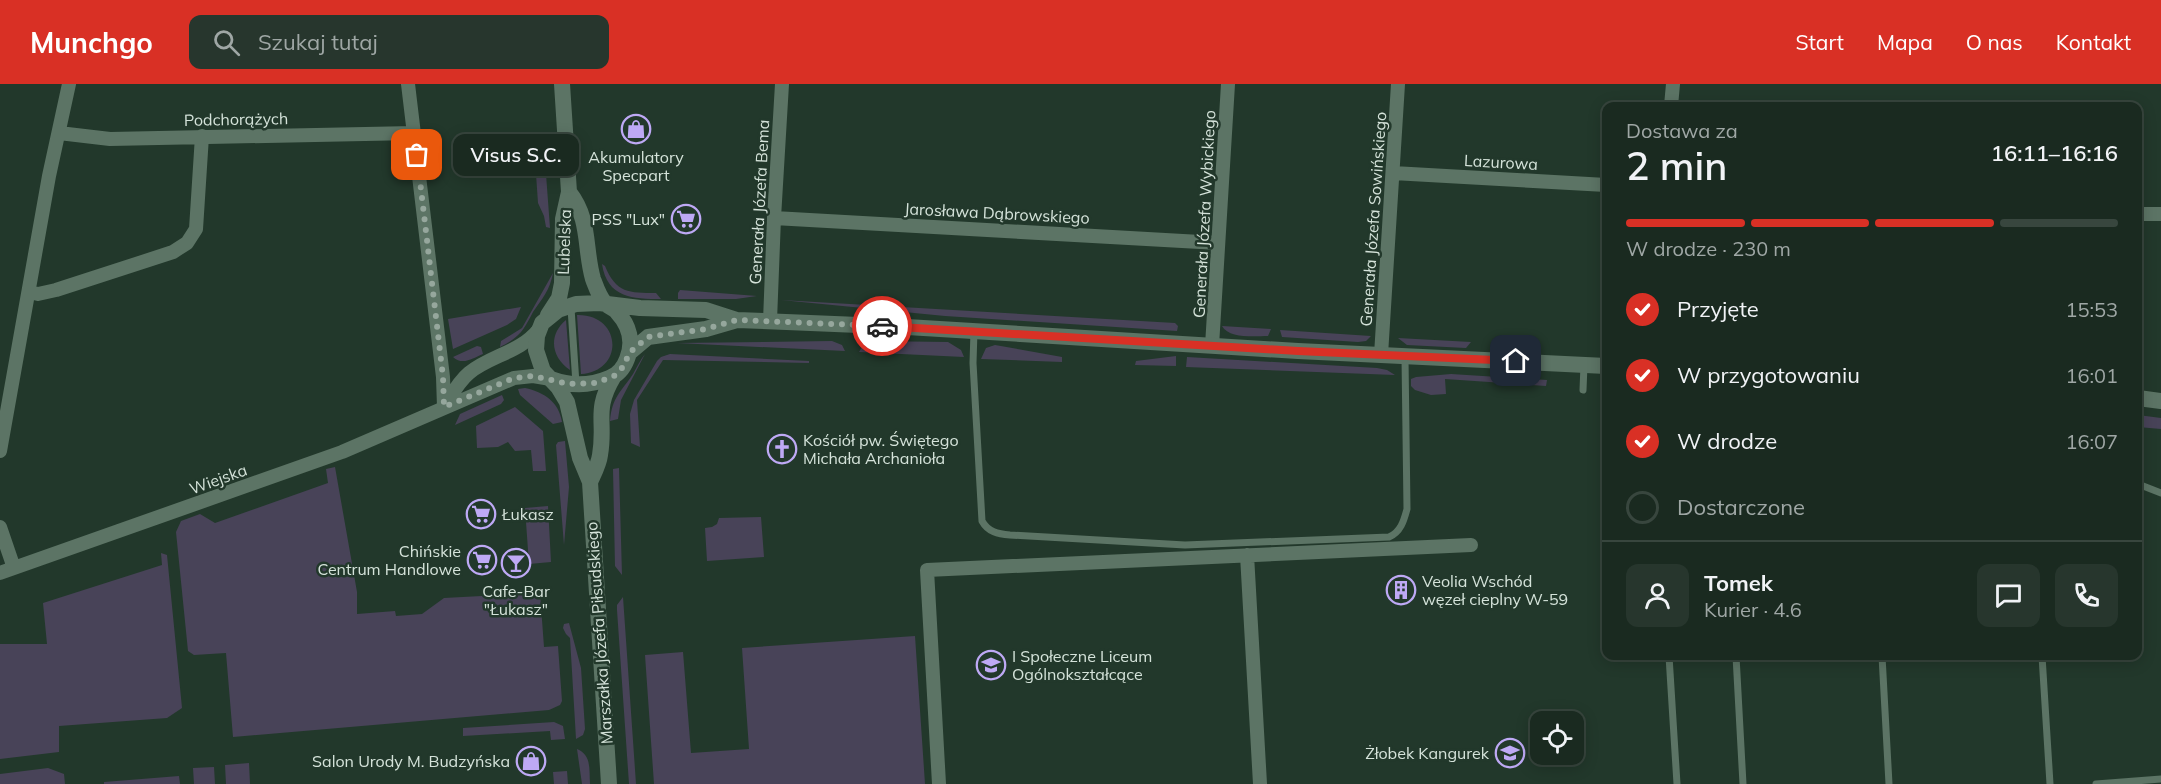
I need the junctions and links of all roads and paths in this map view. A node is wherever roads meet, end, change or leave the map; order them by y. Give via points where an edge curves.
1 (69, 84) edge
2 (408, 84) edge
3 (562, 84) edge
4 (783, 84) edge
5 (1228, 84) edge
6 (1398, 84) edge
7 (1673, 84) edge
8 (1671, 102) edge
9 (59, 133) junction
10 (414, 133) junction
11 (202, 136) junction
12 (1393, 173) junction
13 (1602, 185) edge
14 (569, 192) junction
15 (2142, 214) edge
16 (2161, 214) edge
17 (774, 218) junction
18 (1218, 243) junction
19 (29, 292) junction
20 (606, 304) junction
21 (571, 305) junction
22 (737, 320) junction
23 (770, 321) junction
24 (541, 326) junction
25 (974, 331) junction
26 (1212, 346) junction
27 (629, 353) junction
28 (1381, 355) junction
29 (1405, 356) junction
30 (1584, 365) junction
31 (1602, 366) edge
32 (614, 376) junction
33 (551, 379) junction
34 (576, 384) junction
35 (1583, 390) dead end
36 (2142, 398) edge
37 (2161, 400) edge
38 (444, 407) junction
39 (0, 451) edge
40 (590, 482) junction
41 (2142, 486) edge
42 (2161, 493) edge
43 (0, 526) edge
44 (1471, 544) dead end
45 (1247, 555) junction
46 (14, 568) junction
47 (0, 573) edge
48 (1669, 660) edge
49 (1736, 660) edge
50 (1882, 660) edge
51 (2042, 660) edge
52 (2161, 780) edge
53 (609, 784) edge
54 (939, 784) edge
55 (1260, 784) edge
56 (1677, 784) edge
57 (1743, 784) edge
58 (1889, 784) edge
59 (2050, 784) edge
60 (2096, 784) edge

1 - 9 street
2 - 10 street
3 - 14 street, Lubelska
4 - 17 street, Generała Józefa Bema
5 - 18 street, Generała Józefa Wybickiego
6 - 12 street, Generała Józefa Sowińskiego
7 - 8 street
9 - 11 street, Podchorążych via 110,139
9 - 19 street
10 - 11 street, Podchorążych
10 - 38 street
11 - 19 street via 196,229 187,243 173,252 56,290
12 - 13 street, Lazurowa
12 - 28 street, Generała Józefa Sowińskiego
14 - 20 street, Lubelska via 583,216 592,275
14 - 24 street, Lubelska via 563,219 562,284 559,298
15 - 16 street
17 - 18 street, Jarosława Dąbrowskiego
17 - 23 street, Generała Józefa Bema
18 - 26 street, Generała Józefa Wybickiego
19 - 39 street
20 - 21 street
20 - 22 street via 706,310
20 - 27 street, Lubelska via 627,328
21 - 24 street via 552,314
21 - 34 lane
22 - 23 street
22 - 27 street via 706,329 648,337
23 - 25 street
24 - 33 street, Marszałka Józefa Piłsudskiego via 537,357
24 - 38 street via 520,348 470,372
25 - 26 street
25 - 29 lane via 981,521 996,533 1010,535 1185,544 1394,535 1407,509
26 - 28 street
27 - 32 street, Marszałka Józefa Piłsudskiego
28 - 29 street
29 - 30 street
30 - 31 street
30 - 35 lane
32 - 34 street via 596,383
32 - 40 street, Marszałka Józefa Piłsudskiego via 600,410 600,454
33 - 34 street
33 - 38 street, Wiejska via 514,378
33 - 40 street, Marszałka Józefa Piłsudskiego via 570,411 580,458
36 - 37 street
38 - 46 street, Wiejska via 342,452
40 - 53 street, Marszałka Józefa Piłsudskiego
41 - 42 lane
43 - 46 street
44 - 45 street
45 - 54 street via 927,570
45 - 55 street
46 - 47 street, Wiejska
48 - 56 lane
49 - 57 lane
50 - 58 lane
51 - 59 lane
52 - 60 lane

